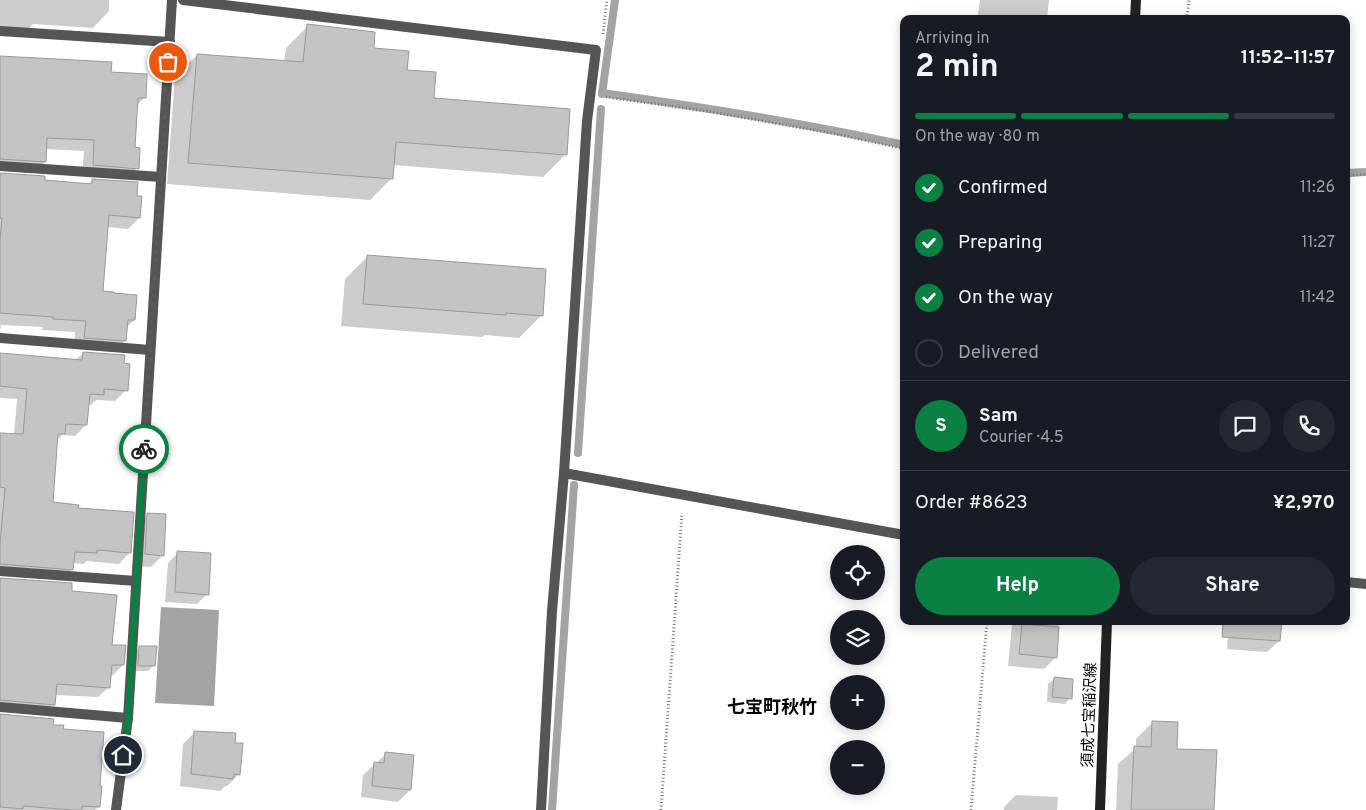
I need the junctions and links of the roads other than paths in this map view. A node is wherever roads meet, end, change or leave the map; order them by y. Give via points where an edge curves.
1 (172, 0) edge
2 (184, 0) edge
3 (1136, 0) edge
4 (1135, 15) edge
5 (0, 31) edge
6 (170, 42) junction
7 (0, 166) edge
8 (161, 177) junction
9 (0, 338) edge
10 (150, 350) junction
11 (564, 473) junction
12 (900, 534) edge
13 (0, 570) edge
14 (136, 581) junction
15 (1350, 582) edge
16 (1366, 584) edge
17 (1107, 625) edge
18 (0, 707) edge
19 (128, 718) junction
20 (116, 810) edge
21 (541, 810) edge
22 (1100, 810) edge

1 - 6 street
2 - 11 street via 596,50 587,121
3 - 4 main road
5 - 6 street
6 - 8 street
7 - 8 street
8 - 10 street
9 - 10 street
10 - 14 street
11 - 12 street
11 - 21 street via 552,611
13 - 14 street
14 - 19 street
15 - 16 street
17 - 22 main road, 須成七宝稲沢線
18 - 19 street
19 - 20 street

